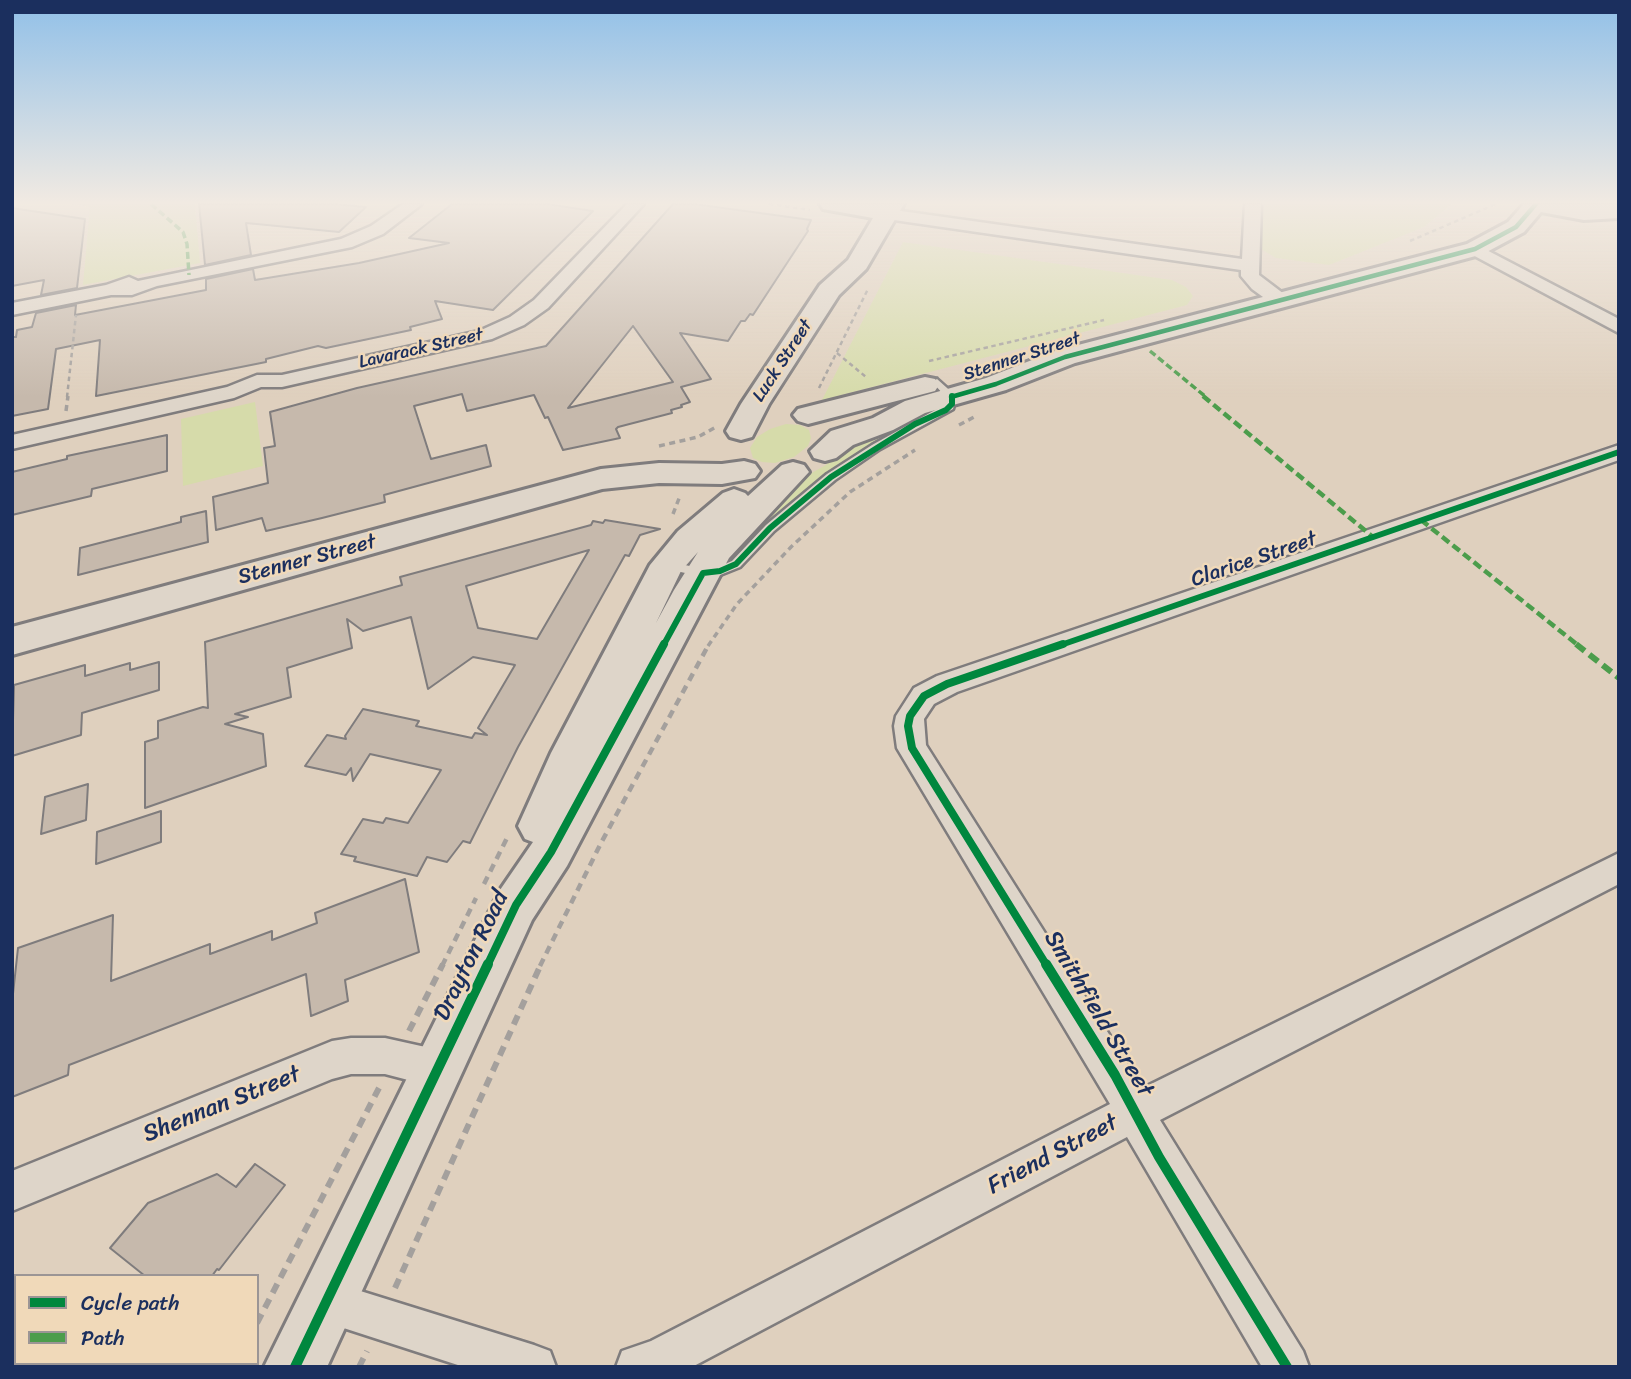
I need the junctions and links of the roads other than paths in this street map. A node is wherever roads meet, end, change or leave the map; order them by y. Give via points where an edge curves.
1 (220, 268) edge
2 (575, 268) edge
3 (866, 268) edge
4 (1252, 268) edge
5 (1402, 268) edge
6 (1511, 268) edge
7 (863, 275) junction
8 (1280, 301) junction
9 (12, 309) edge
10 (1619, 327) edge
11 (935, 381) junction
12 (810, 408) junction
13 (741, 431) junction
14 (12, 442) edge
15 (825, 451) junction
16 (1619, 452) edge
17 (658, 461) junction
18 (747, 472) junction
19 (793, 472) junction
20 (601, 479) junction
21 (702, 527) junction
22 (685, 569) junction
23 (12, 641) edge
24 (910, 716) joint
25 (1619, 868) edge
26 (439, 1069) junction
27 (1135, 1112) junction
28 (12, 1191) edge
29 (325, 1301) junction
30 (295, 1367) edge
31 (534, 1367) edge
32 (638, 1367) edge
33 (1287, 1367) edge

1 - 9 street via 132,290
2 - 14 street, Lavarack Street via 541,304 517,321 467,340 282,381 258,393 234,392
3 - 7 main road, Luck Street
4 - 8 street via 1250,276
5 - 8 main road, Stenner Street
6 - 10 street
7 - 12 main road, Luck Street via 818,352 790,383 790,399
7 - 13 main road, Luck Street via 829,290
8 - 11 main road, Stenner Street via 1065,357
11 - 12 main road, Stenner Street
11 - 15 main road, Stenner Street via 915,407 883,424 852,433
11 - 22 lane via 952,404 946,410 831,477 770,528 736,564 719,571
12 - 13 main road via 771,416
12 - 15 main road via 830,432
13 - 18 main road via 730,453
13 - 20 main road, Stenner Street via 706,449 629,466
15 - 19 main road
16 - 24 street, Clarice Street via 947,684 924,696
17 - 18 main road, Stenner Street via 722,474
17 - 20 main road, Stenner Street
17 - 21 main road via 704,499 707,508
18 - 19 main road via 767,476
18 - 21 main road, Drayton Road via 730,505
19 - 22 main road, Drayton Road
20 - 23 main road, Stenner Street
21 - 22 main road, Drayton Road
22 - 26 main road, Drayton Road via 551,852 516,905
24 - 27 street, Smithfield Street via 912,748
25 - 27 street, Friend Street
26 - 28 street, Shennan Street via 385,1056 332,1060
26 - 29 main road, Drayton Road
27 - 32 street, Friend Street via 692,1344
27 - 33 street, Smithfield Street
29 - 30 main road, Drayton Road
29 - 31 street

